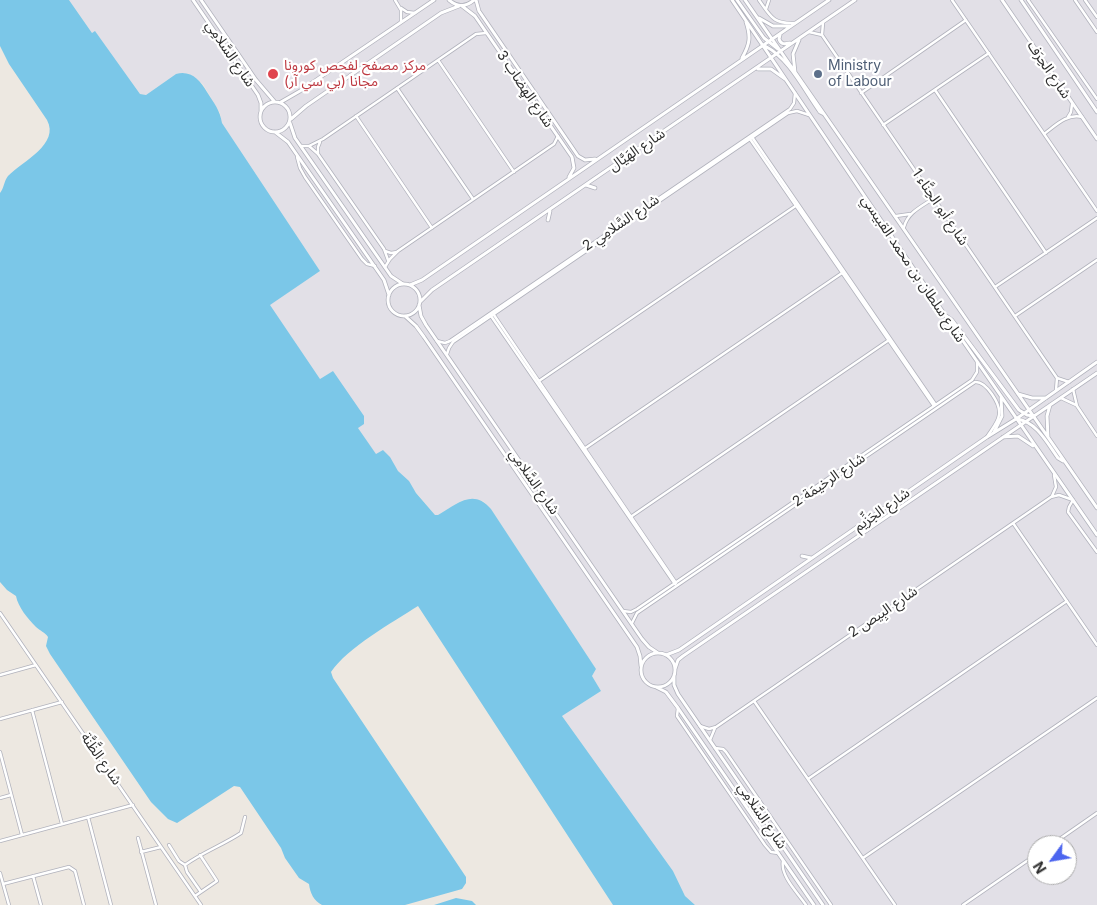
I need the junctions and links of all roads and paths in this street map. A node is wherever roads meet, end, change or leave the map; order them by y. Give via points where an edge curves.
1 (193, 0) edge
2 (201, 0) edge
3 (395, 0) edge
4 (434, 0) edge
5 (449, 0) edge
6 (475, 0) edge
7 (732, 0) edge
8 (737, 0) edge
9 (745, 0) edge
10 (759, 0) edge
11 (768, 0) edge
12 (829, 0) edge
13 (856, 0) edge
14 (952, 0) edge
15 (1002, 0) edge
16 (1020, 0) edge
17 (1028, 0) edge
18 (1075, 0) edge
19 (1085, 0) edge
20 (460, 6) junction
21 (400, 8) junction
22 (766, 10) junction
23 (415, 13) junction
24 (744, 16) junction
25 (757, 17) junction
26 (1097, 17) edge
27 (966, 20) junction
28 (823, 22) junction
29 (400, 23) junction
30 (795, 23) junction
31 (480, 24) junction
32 (791, 26) junction
33 (784, 31) junction
34 (809, 32) junction
35 (1097, 32) edge
36 (487, 33) junction
37 (476, 34) junction
38 (803, 36) junction
39 (822, 36) junction
40 (770, 40) junction
41 (793, 43) junction
42 (764, 44) junction
43 (778, 52) junction
44 (989, 53) junction
45 (772, 57) junction
46 (438, 60) junction
47 (740, 61) junction
48 (754, 70) junction
49 (796, 73) junction
50 (787, 80) junction
51 (397, 88) junction
52 (935, 90) junction
53 (794, 92) junction
54 (861, 93) junction
55 (1097, 99) edge
56 (274, 101) junction
57 (280, 102) junction
58 (1072, 104) junction
59 (261, 111) junction
60 (1097, 112) edge
61 (824, 114) junction
62 (810, 115) junction
63 (356, 116) junction
64 (1068, 117) junction
65 (1082, 118) junction
66 (290, 121) junction
67 (883, 125) junction
68 (275, 132) junction
69 (1044, 134) junction
70 (558, 136) junction
71 (750, 137) junction
72 (323, 139) junction
73 (1097, 139) edge
74 (554, 144) junction
75 (563, 144) junction
76 (301, 146) junction
77 (309, 146) junction
78 (573, 148) junction
79 (568, 152) junction
80 (318, 154) junction
81 (297, 155) junction
82 (598, 158) junction
83 (514, 172) junction
84 (569, 178) junction
85 (586, 185) junction
86 (596, 188) dead end
87 (934, 198) junction
88 (473, 200) junction
89 (797, 205) junction
90 (550, 210) junction
91 (1097, 211) edge
92 (910, 214) junction
93 (896, 216) junction
94 (1097, 218) edge
95 (548, 220) dead end
96 (432, 228) junction
97 (904, 228) junction
98 (384, 249) junction
99 (398, 251) junction
100 (1046, 253) junction
101 (1097, 260) edge
102 (388, 261) junction
103 (375, 266) junction
104 (385, 267) junction
105 (843, 272) junction
106 (402, 284) junction
107 (410, 285) junction
108 (995, 288) junction
109 (389, 295) junction
110 (420, 303) junction
111 (492, 315) junction
112 (945, 315) junction
113 (405, 316) junction
114 (1015, 316) junction
115 (889, 340) junction
116 (437, 341) junction
117 (447, 356) junction
118 (977, 362) junction
119 (1097, 362) edge
120 (1097, 373) edge
121 (1057, 378) junction
122 (538, 382) junction
123 (1069, 382) junction
124 (1074, 389) junction
125 (1056, 390) junction
126 (1018, 394) junction
127 (1001, 395) junction
128 (1046, 398) junction
129 (1061, 398) junction
130 (1050, 405) junction
131 (935, 406) junction
132 (1077, 406) junction
133 (1029, 410) junction
134 (1024, 413) junction
135 (1034, 416) junction
136 (1016, 419) junction
137 (1026, 421) junction
138 (1021, 425) junction
139 (994, 432) junction
140 (1097, 436) edge
141 (987, 437) junction
142 (1002, 437) junction
143 (1048, 438) junction
144 (1038, 449) junction
145 (584, 450) junction
146 (1066, 462) junction
147 (1054, 473) junction
148 (1050, 497) junction
149 (1073, 500) junction
150 (1097, 508) edge
151 (777, 514) junction
152 (630, 517) junction
153 (1013, 523) junction
154 (1097, 535) edge
155 (1097, 552) edge
156 (802, 556) dead end
157 (812, 558) junction
158 (676, 584) junction
159 (1067, 601) junction
160 (623, 611) junction
161 (0, 613) edge
162 (632, 624) junction
163 (1097, 645) edge
164 (658, 653) junction
165 (666, 655) junction
166 (36, 665) junction
167 (641, 666) junction
168 (675, 669) junction
169 (0, 675) edge
170 (674, 675) junction
171 (656, 687) junction
172 (1097, 698) edge
173 (754, 701) junction
174 (62, 702) junction
175 (32, 710) junction
176 (0, 719) edge
177 (700, 726) junction
178 (716, 727) junction
179 (710, 740) junction
180 (715, 748) junction
181 (0, 752) edge
182 (808, 779) junction
183 (11, 795) junction
184 (0, 798) edge
185 (133, 805) junction
186 (1097, 813) edge
187 (88, 817) junction
188 (245, 817) dead end
189 (62, 824) junction
190 (22, 835) junction
191 (1065, 835) edge
192 (138, 838) dead end
193 (0, 841) edge
194 (169, 845) dead end
195 (161, 847) junction
196 (141, 852) junction
197 (200, 855) junction
198 (863, 858) junction
199 (783, 861) junction
200 (1027, 861) edge
201 (182, 862) junction
202 (185, 865) junction
203 (175, 867) junction
204 (186, 870) junction
205 (0, 873) edge
206 (180, 874) junction
207 (33, 876) junction
208 (3, 884) junction
209 (201, 892) junction
210 (195, 896) junction
211 (9, 905) edge
212 (41, 905) edge
213 (84, 905) edge
214 (111, 905) edge
215 (156, 905) edge
216 (202, 905) edge
217 (806, 905) edge
218 (814, 905) edge
219 (823, 905) edge
220 (831, 905) edge
221 (895, 905) edge
222 (963, 905) edge

1 - 59 street, شارع السَّلامِي via 258,96
2 - 56 street, شارع السَّلامِي
3 - 21 street
4 - 23 street
5 - 20 street, شارع الهِضاب 3
6 - 20 street
6 - 78 street, شارع الهِضاب 3 via 479,12
7 - 24 street, شارع سلطان بن محمد القبيسي
8 - 40 street
9 - 25 street, شارع سلطان بن محمد القبيسي
10 - 22 street
11 - 22 street
12 - 30 street, شارع الهَيَّال
13 - 28 street, شارع الهَيَّال
14 - 27 street
15 - 58 street, شارع الحِرَف
16 - 60 street, شارع الحِرَف
17 - 55 street
18 - 35 street
19 - 26 street
20 - 31 street, شارع الهِضاب 3 via 474,14
20 - 66 street via 441,13 306,106
21 - 23 street
21 - 29 street
22 - 30 street via 777,22
23 - 29 street
24 - 42 street, شارع سلطان بن محمد القبيسي
24 - 47 street via 750,38
25 - 32 street via 774,26
25 - 40 street, شارع سلطان بن محمد القبيسي
27 - 44 street
27 - 54 street
28 - 34 street, شارع الهَيَّال
28 - 39 street
29 - 57 street
30 - 32 street, شارع الهَيَّال
31 - 36 street, شارع الهِضاب 3
31 - 37 street
32 - 33 street, شارع الهَيَّال
33 - 40 street, شارع الهَيَّال
33 - 41 street via 779,41
34 - 38 street, شارع الهَيَّال
34 - 39 street
36 - 37 street
36 - 70 street, شارع الهِضاب 3
37 - 46 street
38 - 41 street, شارع الهَيَّال
38 - 49 street via 794,48
39 - 54 street, شارع أبو الحِنَّاء 1
40 - 42 street, شارع الهَيَّال
40 - 43 street, شارع سلطان بن محمد القبيسي
41 - 43 street, شارع الهَيَّال
42 - 43 street
42 - 45 street, شارع سلطان بن محمد القبيسي
42 - 47 street, شارع الهَيَّال
43 - 45 street, شارع الهَيَّال
43 - 49 street, شارع سلطان بن محمد القبيسي
43 - 61 street
44 - 52 street
44 - 69 street
45 - 48 street, شارع الهَيَّال
45 - 50 street, شارع سلطان بن محمد القبيسي
46 - 51 street
46 - 83 street
47 - 82 street, شارع الهَيَّال
48 - 50 street via 771,69
48 - 85 street, شارع الهَيَّال
49 - 61 street, شارع سلطان بن محمد القبيسي
50 - 53 street, شارع سلطان بن محمد القبيسي
51 - 63 street
51 - 88 street
52 - 67 street
52 - 100 street
53 - 62 street, شارع سلطان بن محمد القبيسي
53 - 71 street via 792,106
54 - 67 street, شارع أبو الحِنَّاء 1
56 - 57 street
56 - 59 street
57 - 66 street via 287,107
58 - 64 street
58 - 65 street, شارع الحِرَف
59 - 68 street via 264,127
61 - 93 street, شارع سلطان بن محمد القبيسي
62 - 71 street, شارع السَّلامِي 2 via 790,112
62 - 112 street, شارع سلطان بن محمد القبيسي
63 - 72 street
63 - 96 street
64 - 65 street
64 - 69 street
65 - 73 street, شارع الحِرَف
66 - 68 street via 284,130
66 - 76 street
67 - 87 street, شارع أبو الحِنَّاء 1
68 - 81 street
69 - 91 street
70 - 74 street
70 - 75 street, شارع الهِضاب 3
71 - 89 street
71 - 111 street, شارع السَّلامِي 2
71 - 111 street, شارع السَّلامِي 2
72 - 77 street
72 - 80 street via 318,146
74 - 75 street
74 - 83 street
75 - 79 street, شارع الهِضاب 3
76 - 77 street
76 - 104 street
77 - 80 street
78 - 79 street via 573,152
78 - 82 street, شارع الهِضاب 3 via 582,159
79 - 84 street, شارع الهِضاب 3 via 574,163
80 - 98 street
81 - 103 street
81 - 103 street via 305,177 362,259
82 - 84 street, شارع الهَيَّال
83 - 88 street
84 - 107 street, شارع الهَيَّال via 422,280
85 - 86 street
85 - 90 street, شارع الهَيَّال
87 - 92 street
87 - 108 street, شارع أبو الحِنَّاء 1
88 - 96 street
89 - 105 street
89 - 122 street
90 - 95 street
90 - 110 street, شارع الهَيَّال via 432,290
92 - 93 street
92 - 97 street
93 - 97 street, شارع سلطان بن محمد القبيسي
94 - 100 street
96 - 99 street
97 - 126 street, شارع سلطان بن محمد القبيسي
98 - 99 street via 391,253
98 - 102 street
99 - 102 street
100 - 108 street
101 - 114 street
102 - 104 street
103 - 109 street
104 - 106 street
105 - 115 street
105 - 145 street
106 - 107 street
106 - 109 street via 394,287
107 - 110 street via 417,290
108 - 114 street, شارع أبو الحِنَّاء 1
109 - 113 street via 388,303 392,310
110 - 113 street via 413,314
110 - 116 street, شارع السَّلامِي via 422,319
111 - 116 street, شارع السَّلامِي 2 via 450,341
111 - 117 street, شارع السَّلامِي 2 via 452,343
111 - 122 street
112 - 118 street, شارع سلطان بن محمد القبيسي
112 - 134 street
113 - 167 street, شارع السَّلامِي via 430,345 637,647
114 - 121 street, شارع أبو الحِنَّاء 1
115 - 131 street
115 - 152 street
116 - 117 street, شارع السَّلامِي
117 - 160 street, شارع السَّلامِي
118 - 127 street, شارع سلطان بن محمد القبيسي
118 - 131 street, شارع الرخيمَة 2 via 974,378
119 - 123 street, شارع الجَزِّيم
120 - 124 street, شارع الجَزِّيم
121 - 123 street
121 - 125 street
122 - 145 street
123 - 125 street, شارع الجَزِّيم
124 - 129 street, شارع الجَزِّيم
124 - 132 street
125 - 128 street, شارع الجَزِّيم
126 - 128 street
126 - 133 street, شارع سلطان بن محمد القبيسي
127 - 136 street, شارع سلطان بن محمد القبيسي
127 - 139 street via 1002,416
128 - 133 street, شارع الجَزِّيم
129 - 130 street, شارع الجَزِّيم
129 - 132 street
130 - 135 street, شارع الجَزِّيم
130 - 143 street
131 - 141 street, شارع الرخيمَة 2 via 971,383 982,382 997,402 1000,412
131 - 151 street, شارع الرخيمَة 2
131 - 151 street, شارع الرخيمَة 2
132 - 140 street
133 - 134 street, شارع الجَزِّيم
133 - 135 street, شارع سلطان بن محمد القبيسي
134 - 135 street
134 - 136 street, شارع الجَزِّيم
135 - 137 street, شارع الجَزِّيم
135 - 143 street, شارع سلطان بن محمد القبيسي
136 - 137 street
136 - 138 street, شارع سلطان بن محمد القبيسي
136 - 139 street, شارع الجَزِّيم
137 - 138 street, شارع الجَزِّيم
137 - 146 street via 1058,458
138 - 142 street, شارع الجَزِّيم
138 - 144 street, شارع سلطان بن محمد القبيسي
139 - 141 street, شارع الجَزِّيم
141 - 157 street, شارع الجَزِّيم
142 - 144 street via 1018,436
142 - 168 street, شارع الجَزِّيم via 683,656
143 - 146 street, شارع سلطان بن محمد القبيسي
144 - 147 street, شارع سلطان بن محمد القبيسي
145 - 152 street
146 - 150 street, شارع سلطان بن محمد القبيسي
147 - 148 street via 1056,487
147 - 149 street, شارع سلطان بن محمد القبيسي
148 - 149 street via 1059,495
148 - 153 street, شارع البِيص 2
149 - 154 street, شارع سلطان بن محمد القبيسي
149 - 155 street via 1068,512
151 - 158 street, شارع الرخيمَة 2
152 - 158 street
153 - 159 street
153 - 173 street, شارع البِيص 2
156 - 157 street
157 - 165 street, شارع الجَزِّيم via 695,640
158 - 160 street, شارع الرخيمَة 2 via 637,610
158 - 162 street via 635,614
159 - 163 street
159 - 182 street
160 - 162 street, شارع السَّلامِي
161 - 166 street, شارع الظَّنَّة
162 - 164 street, شارع السَّلامِي via 646,644
164 - 165 street
164 - 167 street via 647,656
165 - 168 street
166 - 169 street
166 - 174 street, شارع الظَّنَّة
167 - 171 street via 645,681
168 - 170 street
170 - 171 street via 667,684
170 - 177 street, شارع السَّلامِي via 676,691
171 - 199 street, شارع السَّلامِي via 666,692 678,708
172 - 198 street
173 - 178 street, شارع البِيص 2
173 - 182 street
174 - 175 street
174 - 185 street, شارع الظَّنَّة
175 - 176 street
175 - 189 street
177 - 178 street
177 - 179 street, شارع السَّلامِي
178 - 179 street
179 - 180 street, شارع السَّلامِي
180 - 219 street, شارع السَّلامِي
180 - 220 street via 726,752
181 - 183 street
182 - 198 street
183 - 184 street
183 - 190 street
185 - 187 street
185 - 195 street, شارع الظَّنَّة
186 - 191 street
187 - 189 street
187 - 214 street
188 - 197 street via 241,833
189 - 190 street
190 - 193 street
192 - 196 street
194 - 201 street
195 - 196 street
195 - 203 street, شارع الظَّنَّة
196 - 215 street
197 - 202 street
197 - 209 street via 217,880
198 - 221 street
199 - 217 street via 784,873
199 - 218 street, شارع السَّلامِي
200 - 222 street
201 - 202 street
201 - 203 street
202 - 204 street
203 - 206 street, شارع الظَّنَّة
204 - 206 street
204 - 209 street
205 - 208 street
206 - 210 street, شارع الظَّنَّة
207 - 208 street
207 - 212 street
207 - 213 street via 71,868 76,874
208 - 211 street
209 - 210 street
210 - 216 street, شارع الظَّنَّة

